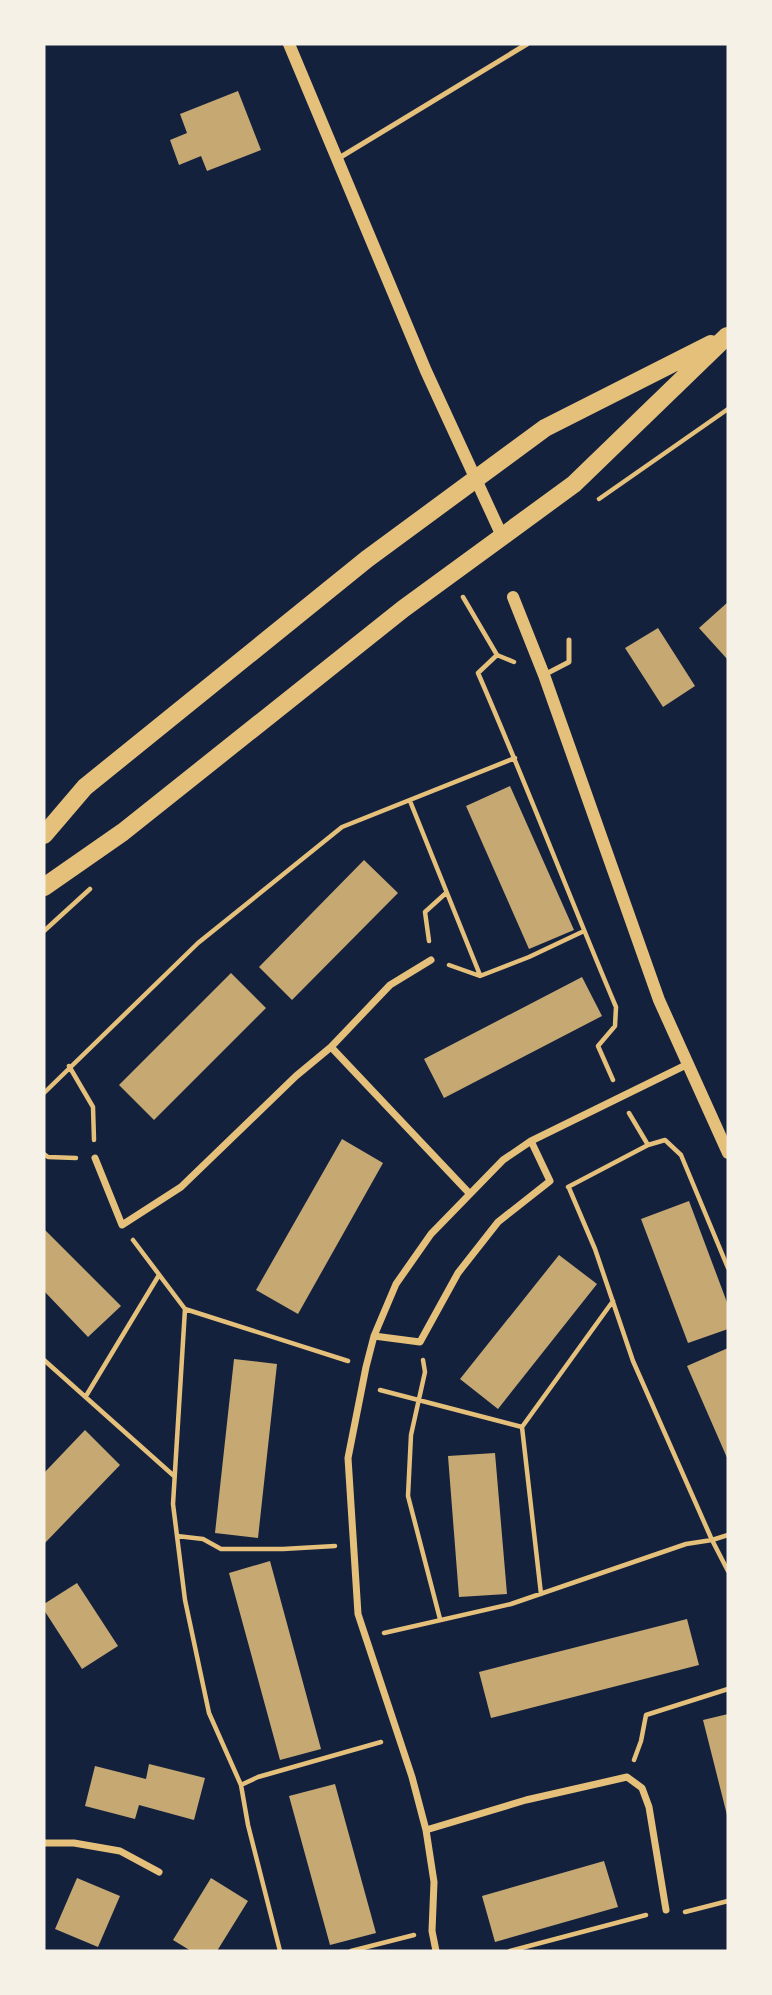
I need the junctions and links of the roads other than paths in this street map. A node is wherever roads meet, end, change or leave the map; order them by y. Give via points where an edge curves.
1 (289, 44) edge
2 (527, 44) edge
3 (339, 158) junction
4 (728, 336) edge
5 (476, 479) junction
6 (502, 536) junction
7 (513, 597) dead end
8 (569, 640) dead end
9 (544, 675) junction
10 (44, 835) edge
11 (44, 887) edge
12 (431, 960) road end
13 (331, 1047) junction
14 (689, 1064) junction
15 (531, 1141) junction
16 (728, 1153) edge
17 (94, 1158) road end
18 (470, 1193) junction
19 (374, 1336) junction
20 (426, 1830) junction
21 (44, 1843) edge
22 (159, 1872) dead end
23 (666, 1910) road end
24 (436, 1951) edge

1 - 3 street
2 - 3 lane
3 - 5 street via 426,371
4 - 5 main road via 545,428
4 - 6 main road via 574,484
5 - 6 street
5 - 10 main road via 367,559 85,787
6 - 11 main road via 123,832
7 - 9 street
8 - 9 lane via 569,662
9 - 14 street via 659,1000
12 - 13 street via 390,985
13 - 17 street via 181,1187 122,1226
13 - 18 street
14 - 15 street
14 - 16 street
15 - 18 street via 503,1160
15 - 19 street via 550,1181 498,1222 458,1273 420,1342
18 - 19 street via 431,1234 396,1284
19 - 20 street via 348,1458 358,1614
20 - 23 street via 526,1800 627,1777 642,1788 649,1807
20 - 24 street via 434,1882
21 - 22 street via 120,1851

